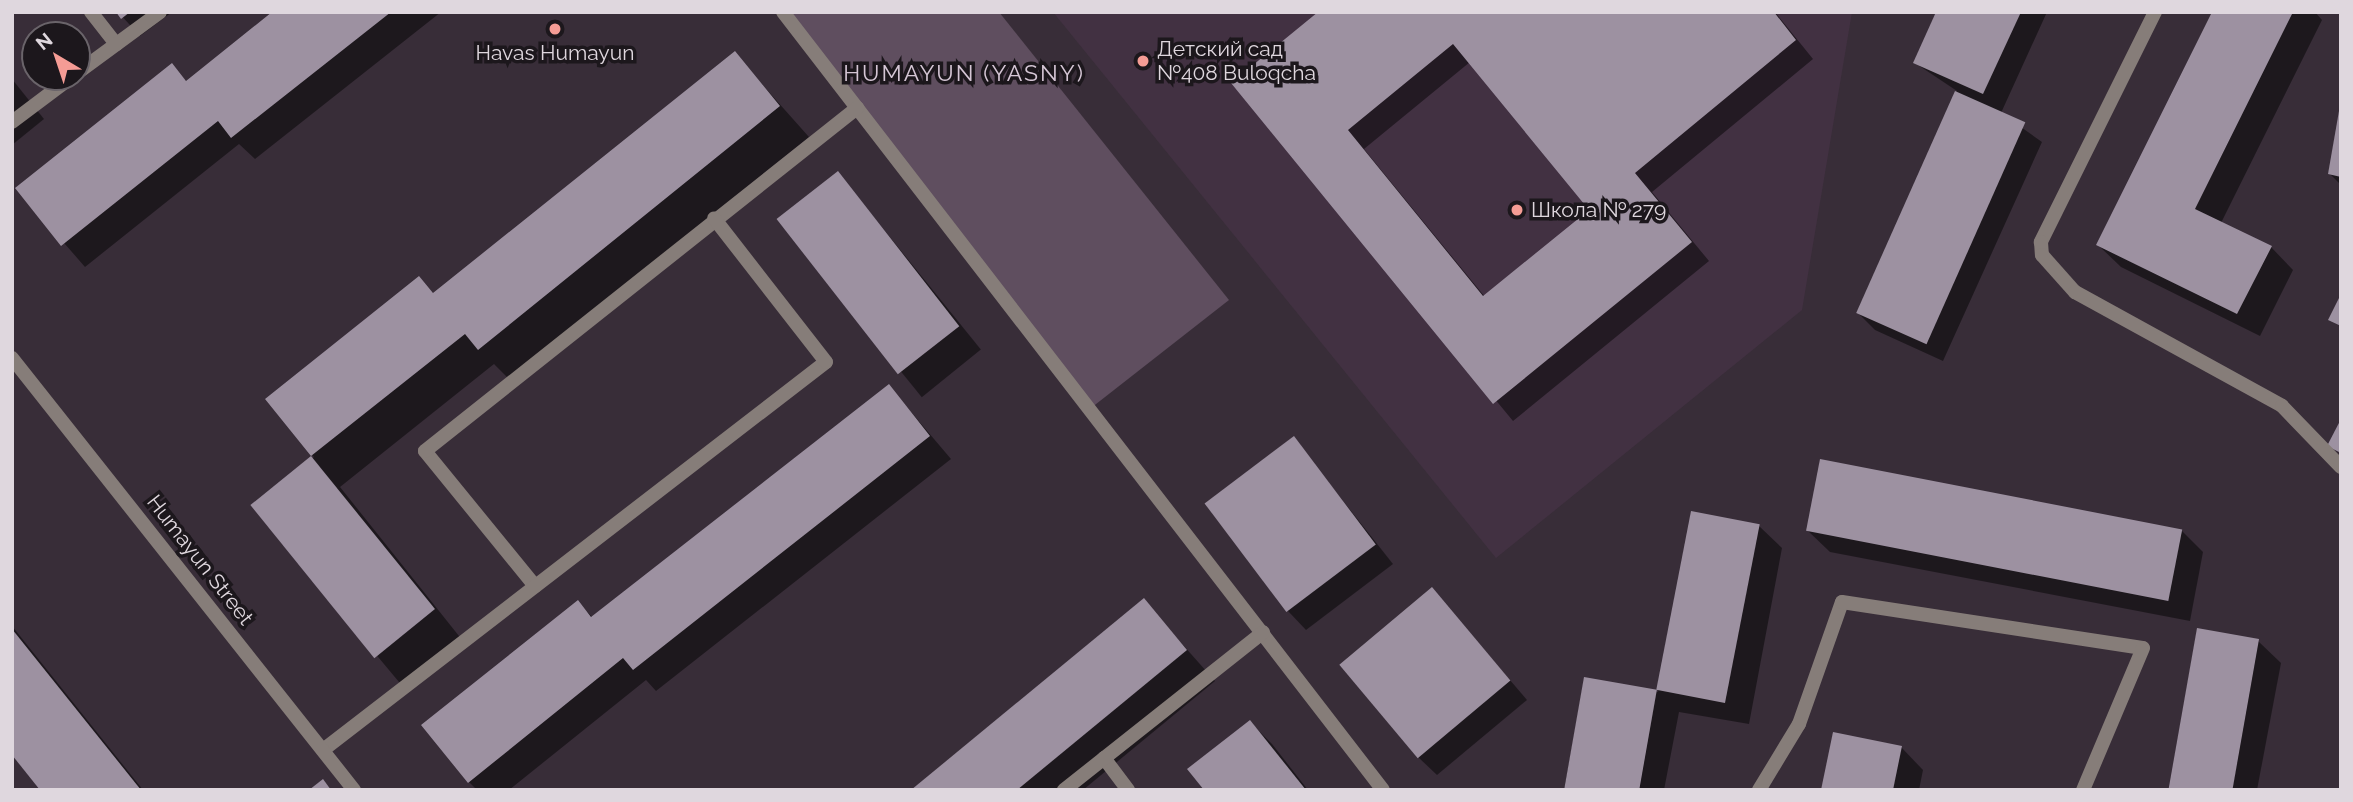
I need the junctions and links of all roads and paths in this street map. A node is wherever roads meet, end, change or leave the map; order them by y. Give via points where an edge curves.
1 (91, 12) edge
2 (160, 12) edge
3 (783, 12) edge
4 (2155, 12) edge
5 (116, 44) junction
6 (91, 63) edge
7 (53, 91) edge
8 (857, 108) junction
9 (12, 122) edge
10 (714, 218) junction
11 (12, 358) edge
12 (2341, 467) edge
13 (535, 586) junction
14 (1263, 632) junction
15 (323, 750) junction
16 (1104, 758) junction
17 (354, 790) edge
18 (1063, 790) edge
19 (1128, 790) edge
20 (1383, 790) edge
21 (1759, 790) edge
22 (2083, 790) edge

1 - 5 street
2 - 5 street
3 - 8 street
4 - 12 street via 2042,242 2042,255 2075,292 2282,406
5 - 6 street
7 - 9 street
8 - 10 street
8 - 14 street
10 - 13 street via 425,451
10 - 13 street via 826,362
11 - 15 street, Humayun Street
13 - 15 street
14 - 16 street
14 - 20 street
15 - 17 street, Humayun Street
16 - 18 street
16 - 19 street
21 - 22 street via 1799,724 1842,602 2143,648

